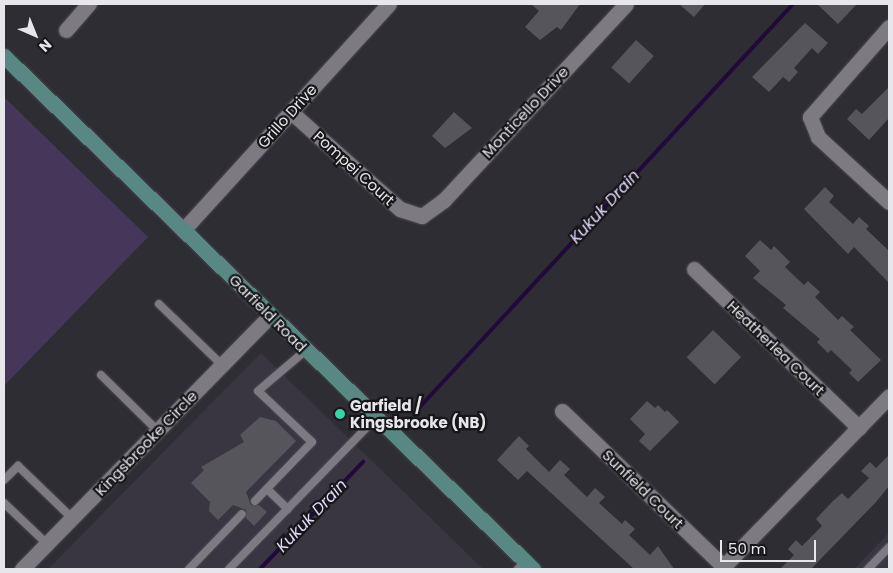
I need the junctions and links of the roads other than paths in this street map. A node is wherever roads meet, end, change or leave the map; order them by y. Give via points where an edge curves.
1 (89, 4) edge
2 (389, 4) edge
3 (626, 4) edge
4 (889, 28) edge
5 (66, 30) dead end
6 (4, 56) edge
7 (291, 112) junction
8 (889, 202) edge
9 (422, 216) joint
10 (185, 228) junction
11 (694, 268) dead end
12 (158, 304) dead end
13 (270, 316) junction
14 (306, 350) junction
15 (222, 365) junction
16 (101, 376) dead end
17 (889, 396) edge
18 (562, 411) dead end
19 (376, 418) junction
20 (859, 428) junction
21 (158, 431) junction
22 (4, 480) edge
23 (267, 489) junction
24 (255, 501) dead end
25 (4, 503) edge
26 (288, 509) junction
27 (242, 514) dead end
28 (72, 518) junction
29 (46, 544) junction
30 (889, 547) edge
31 (525, 567) edge
32 (723, 568) edge
33 (22, 569) edge
34 (189, 569) edge
35 (229, 569) edge
36 (868, 569) edge

1 - 5 street
2 - 7 street, Grillo Drive
3 - 9 street, Monticello Drive via 444,200
4 - 8 street via 810,117 818,137
6 - 10 main road, Garfield Road
7 - 9 street, Pompei Court via 400,209
7 - 10 street, Grillo Drive
10 - 13 main road, Garfield Road
11 - 20 street, Heatherlea Court
12 - 15 lane
13 - 14 main road, Garfield Road
13 - 15 street, Kingsbrooke Circle
14 - 19 main road, Garfield Road
14 - 23 lane via 258,391 312,442
15 - 21 street, Kingsbrooke Circle
16 - 21 lane
17 - 20 street
18 - 32 street, Sunfield Court
19 - 26 lane
19 - 31 main road, Garfield Road
20 - 32 street
21 - 28 street, Kingsbrooke Circle
22 - 28 lane via 18,466
23 - 24 lane
23 - 26 lane
25 - 29 lane
26 - 35 lane
27 - 34 lane
28 - 29 street, Kingsbrooke Circle
29 - 33 street, Kingsbrooke Circle
30 - 36 lane

